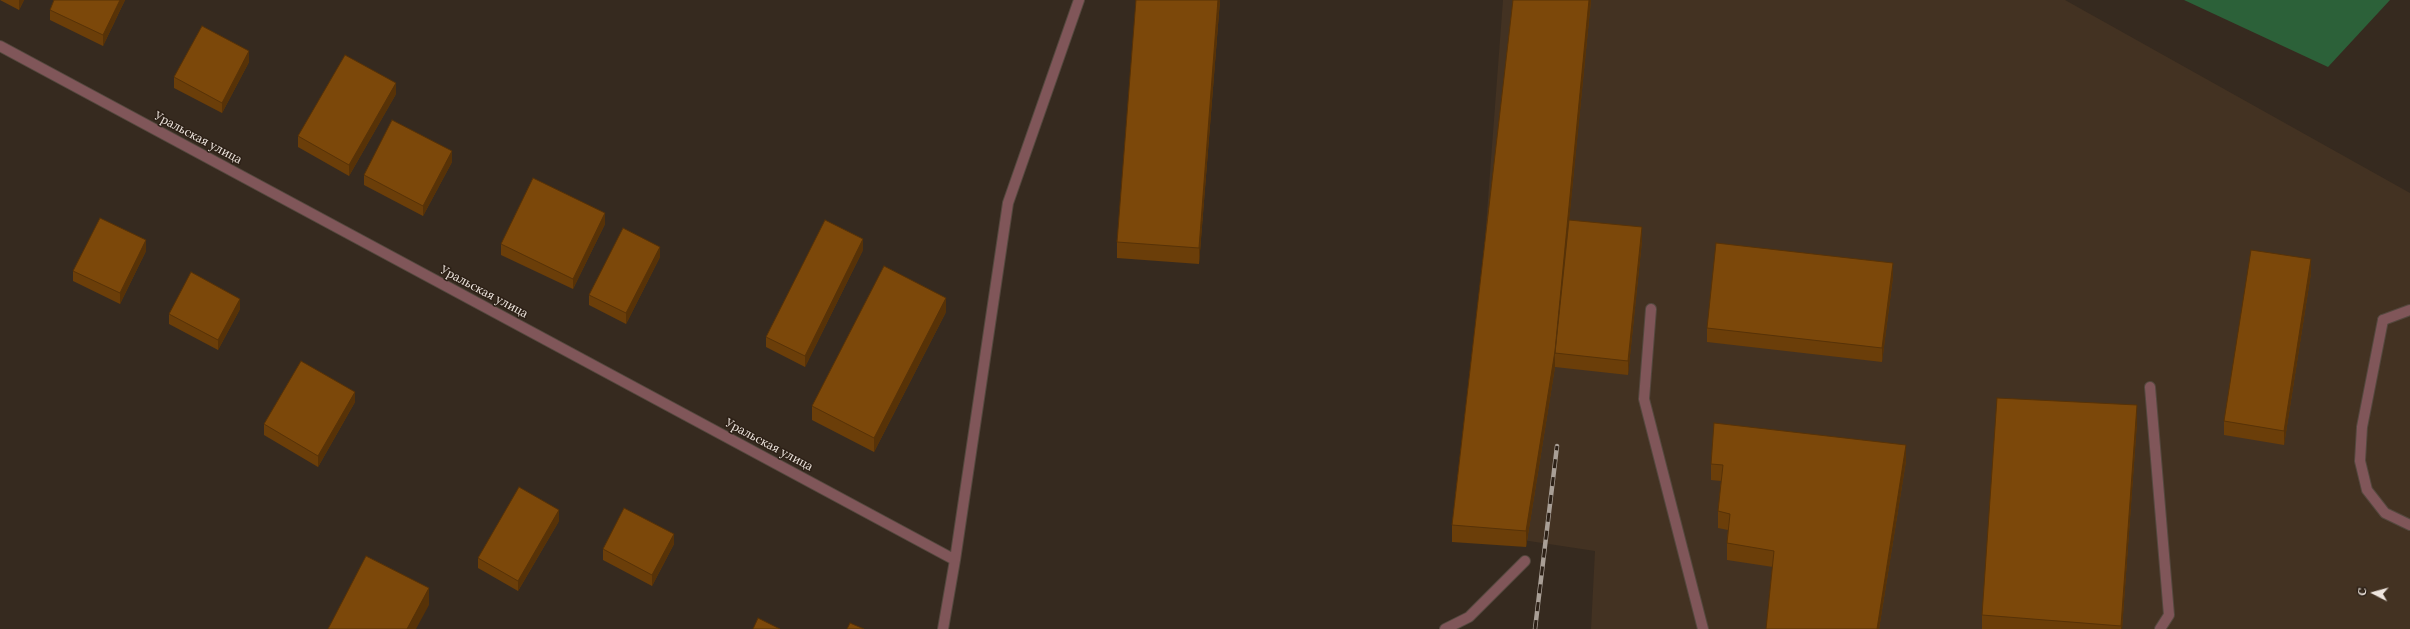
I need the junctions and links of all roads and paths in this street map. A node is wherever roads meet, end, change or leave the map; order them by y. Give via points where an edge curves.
1 (1079, 0) edge
2 (0, 46) edge
3 (1651, 309) dead end
4 (2410, 310) edge
5 (2150, 387) dead end
6 (2410, 525) edge
7 (955, 560) junction
8 (1525, 562) dead end
9 (942, 629) edge
10 (1445, 629) edge
11 (1703, 629) edge
12 (2160, 629) edge

1 - 7 street via 1008,203
2 - 7 street, Уральская улица
3 - 11 street via 1644,399
4 - 6 street via 2383,320 2362,427 2360,461 2367,490 2385,513
5 - 12 street via 2169,615
7 - 9 street
8 - 10 street via 1469,617

